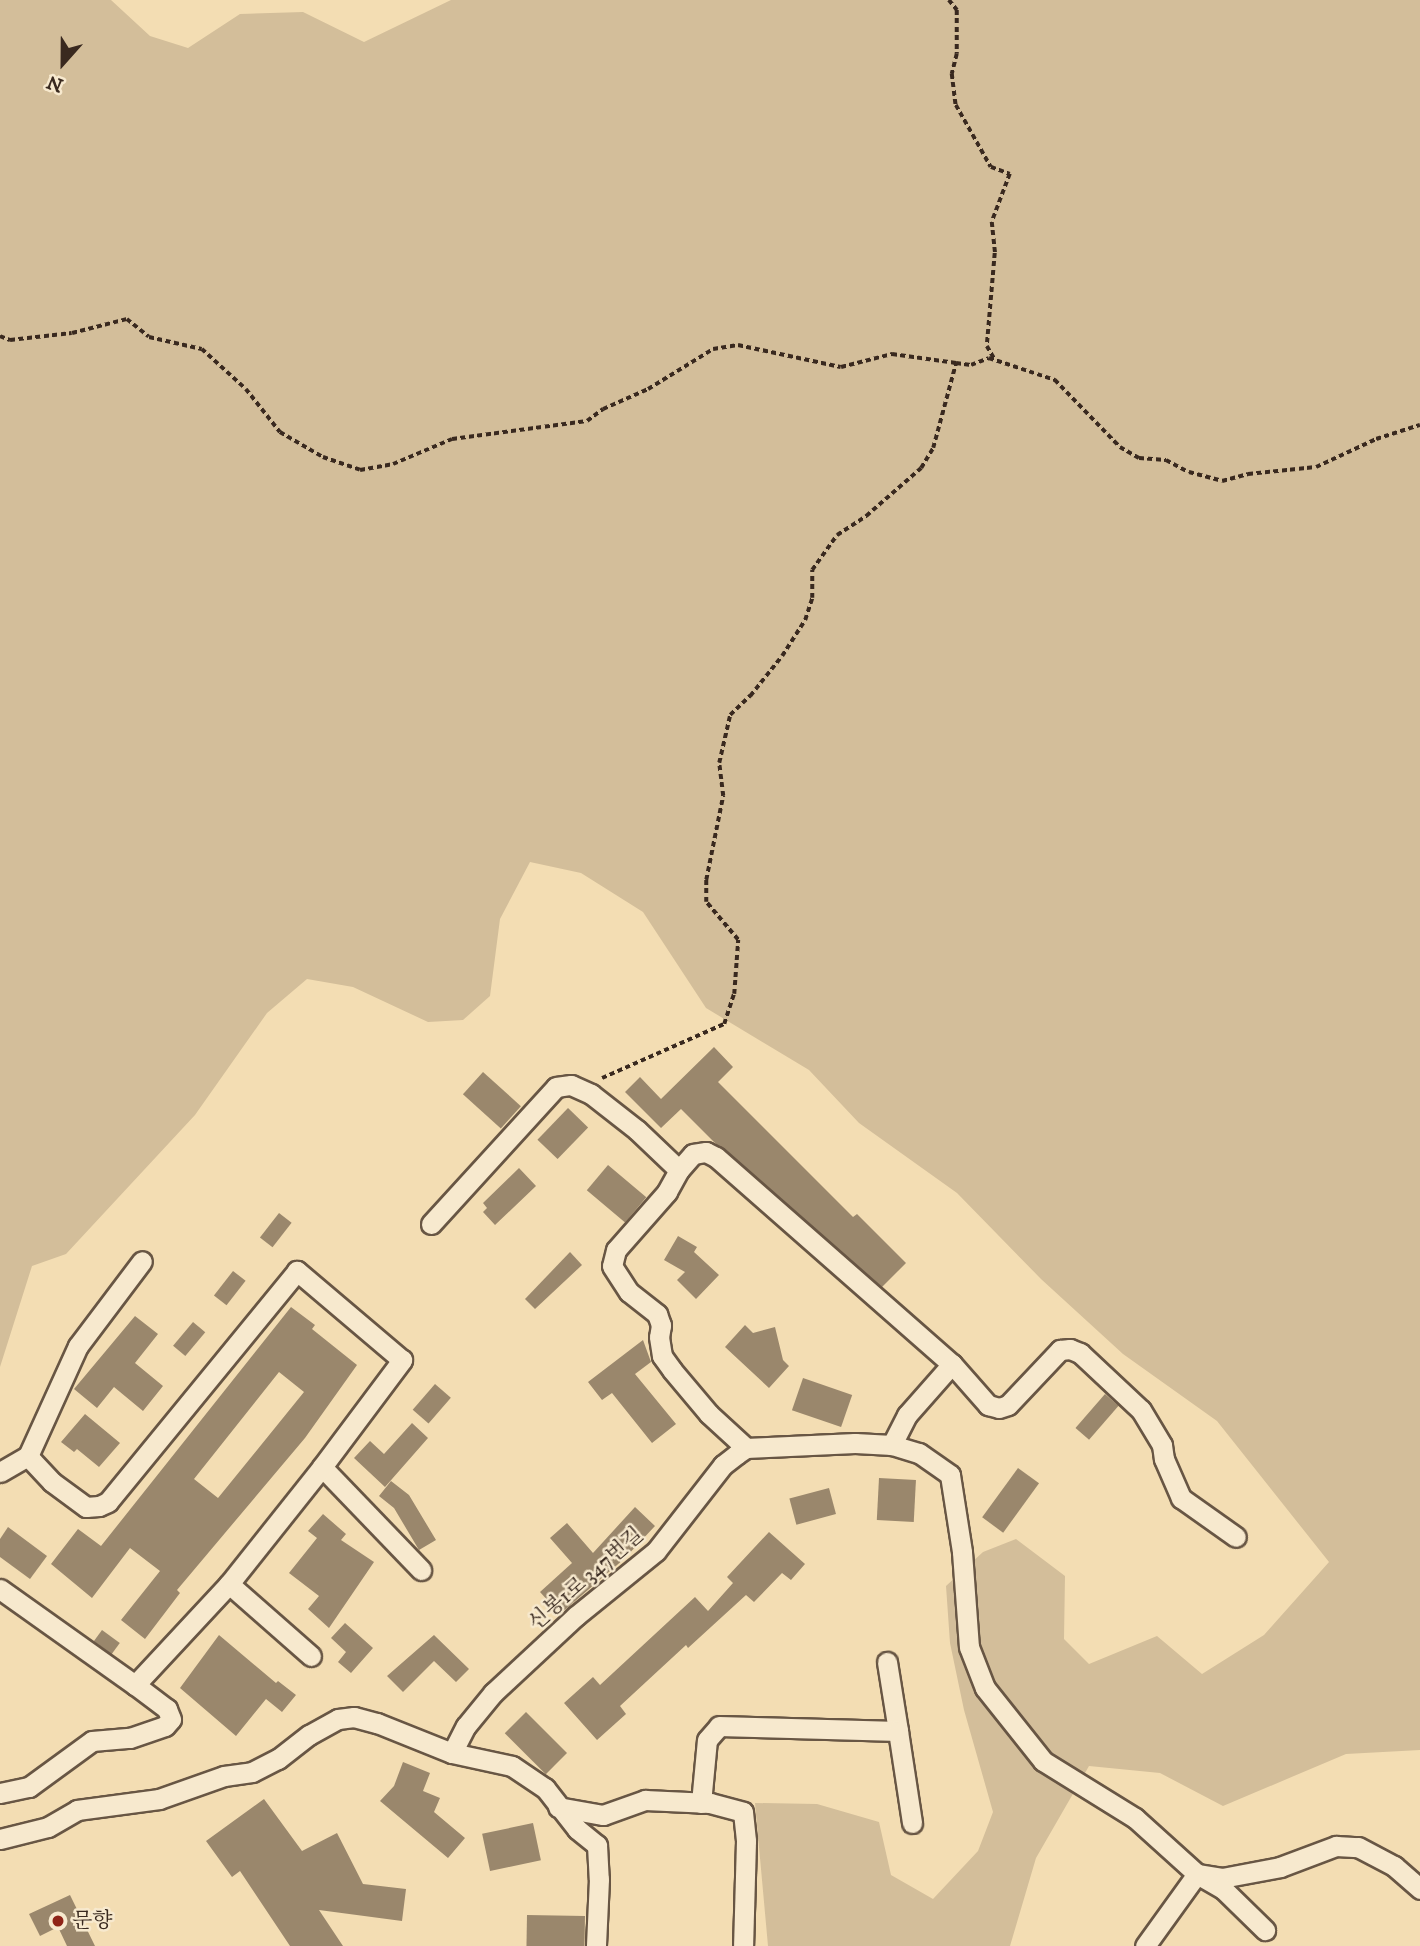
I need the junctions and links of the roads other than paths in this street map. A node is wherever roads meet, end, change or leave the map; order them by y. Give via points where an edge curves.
1 (679, 1170) junction
2 (432, 1224) dead end
3 (142, 1261) dead end
4 (952, 1364) junction
5 (892, 1445) junction
6 (747, 1448) junction
7 (28, 1456) junction
8 (322, 1467) junction
9 (0, 1472) edge
10 (1236, 1537) dead end
11 (421, 1570) dead end
12 (229, 1584) junction
13 (0, 1589) edge
14 (311, 1656) dead end
15 (887, 1662) dead end
16 (135, 1685) junction
17 (898, 1731) junction
18 (452, 1753) junction
19 (0, 1793) edge
20 (701, 1803) junction
21 (558, 1807) junction
22 (912, 1823) dead end
23 (0, 1839) edge
24 (1197, 1874) junction
25 (1420, 1889) edge
26 (1265, 1930) dead end
27 (596, 1946) edge
28 (743, 1946) edge
29 (1145, 1946) edge

1 - 2 street via 591,1094 571,1085 556,1087
1 - 4 street via 693,1154 716,1157
1 - 6 street via 667,1192 616,1250 612,1266 629,1292 657,1314 663,1356 671,1370
3 - 7 street via 78,1346
4 - 5 street via 907,1415
4 - 10 street via 988,1405 999,1408 1008,1405 1060,1350 1080,1353 1141,1410 1162,1445 1181,1498
5 - 6 street
5 - 24 street via 919,1453 950,1475 969,1647 997,1706 1043,1761 1135,1818
6 - 18 street, 신봉1로 347번길 via 723,1465 656,1552 576,1616 492,1693
7 - 8 street via 51,1482 86,1507 108,1502 297,1271 402,1360
7 - 9 street
8 - 11 street
8 - 12 street
12 - 14 street
12 - 16 street
13 - 16 street
15 - 17 street
16 - 19 street via 167,1709 171,1719 165,1726 130,1738 93,1741 29,1787
17 - 20 street via 719,1726 707,1740
17 - 22 street
18 - 21 street via 512,1766 545,1788
18 - 23 street via 377,1723 354,1717 338,1719 253,1772 224,1776 159,1799 77,1810 48,1827
20 - 21 street via 645,1801 603,1815
20 - 28 street via 743,1812
21 - 27 street via 597,1845
24 - 25 street via 1222,1878 1280,1867 1336,1846 1358,1847 1394,1866
24 - 26 street via 1223,1889
24 - 29 street

